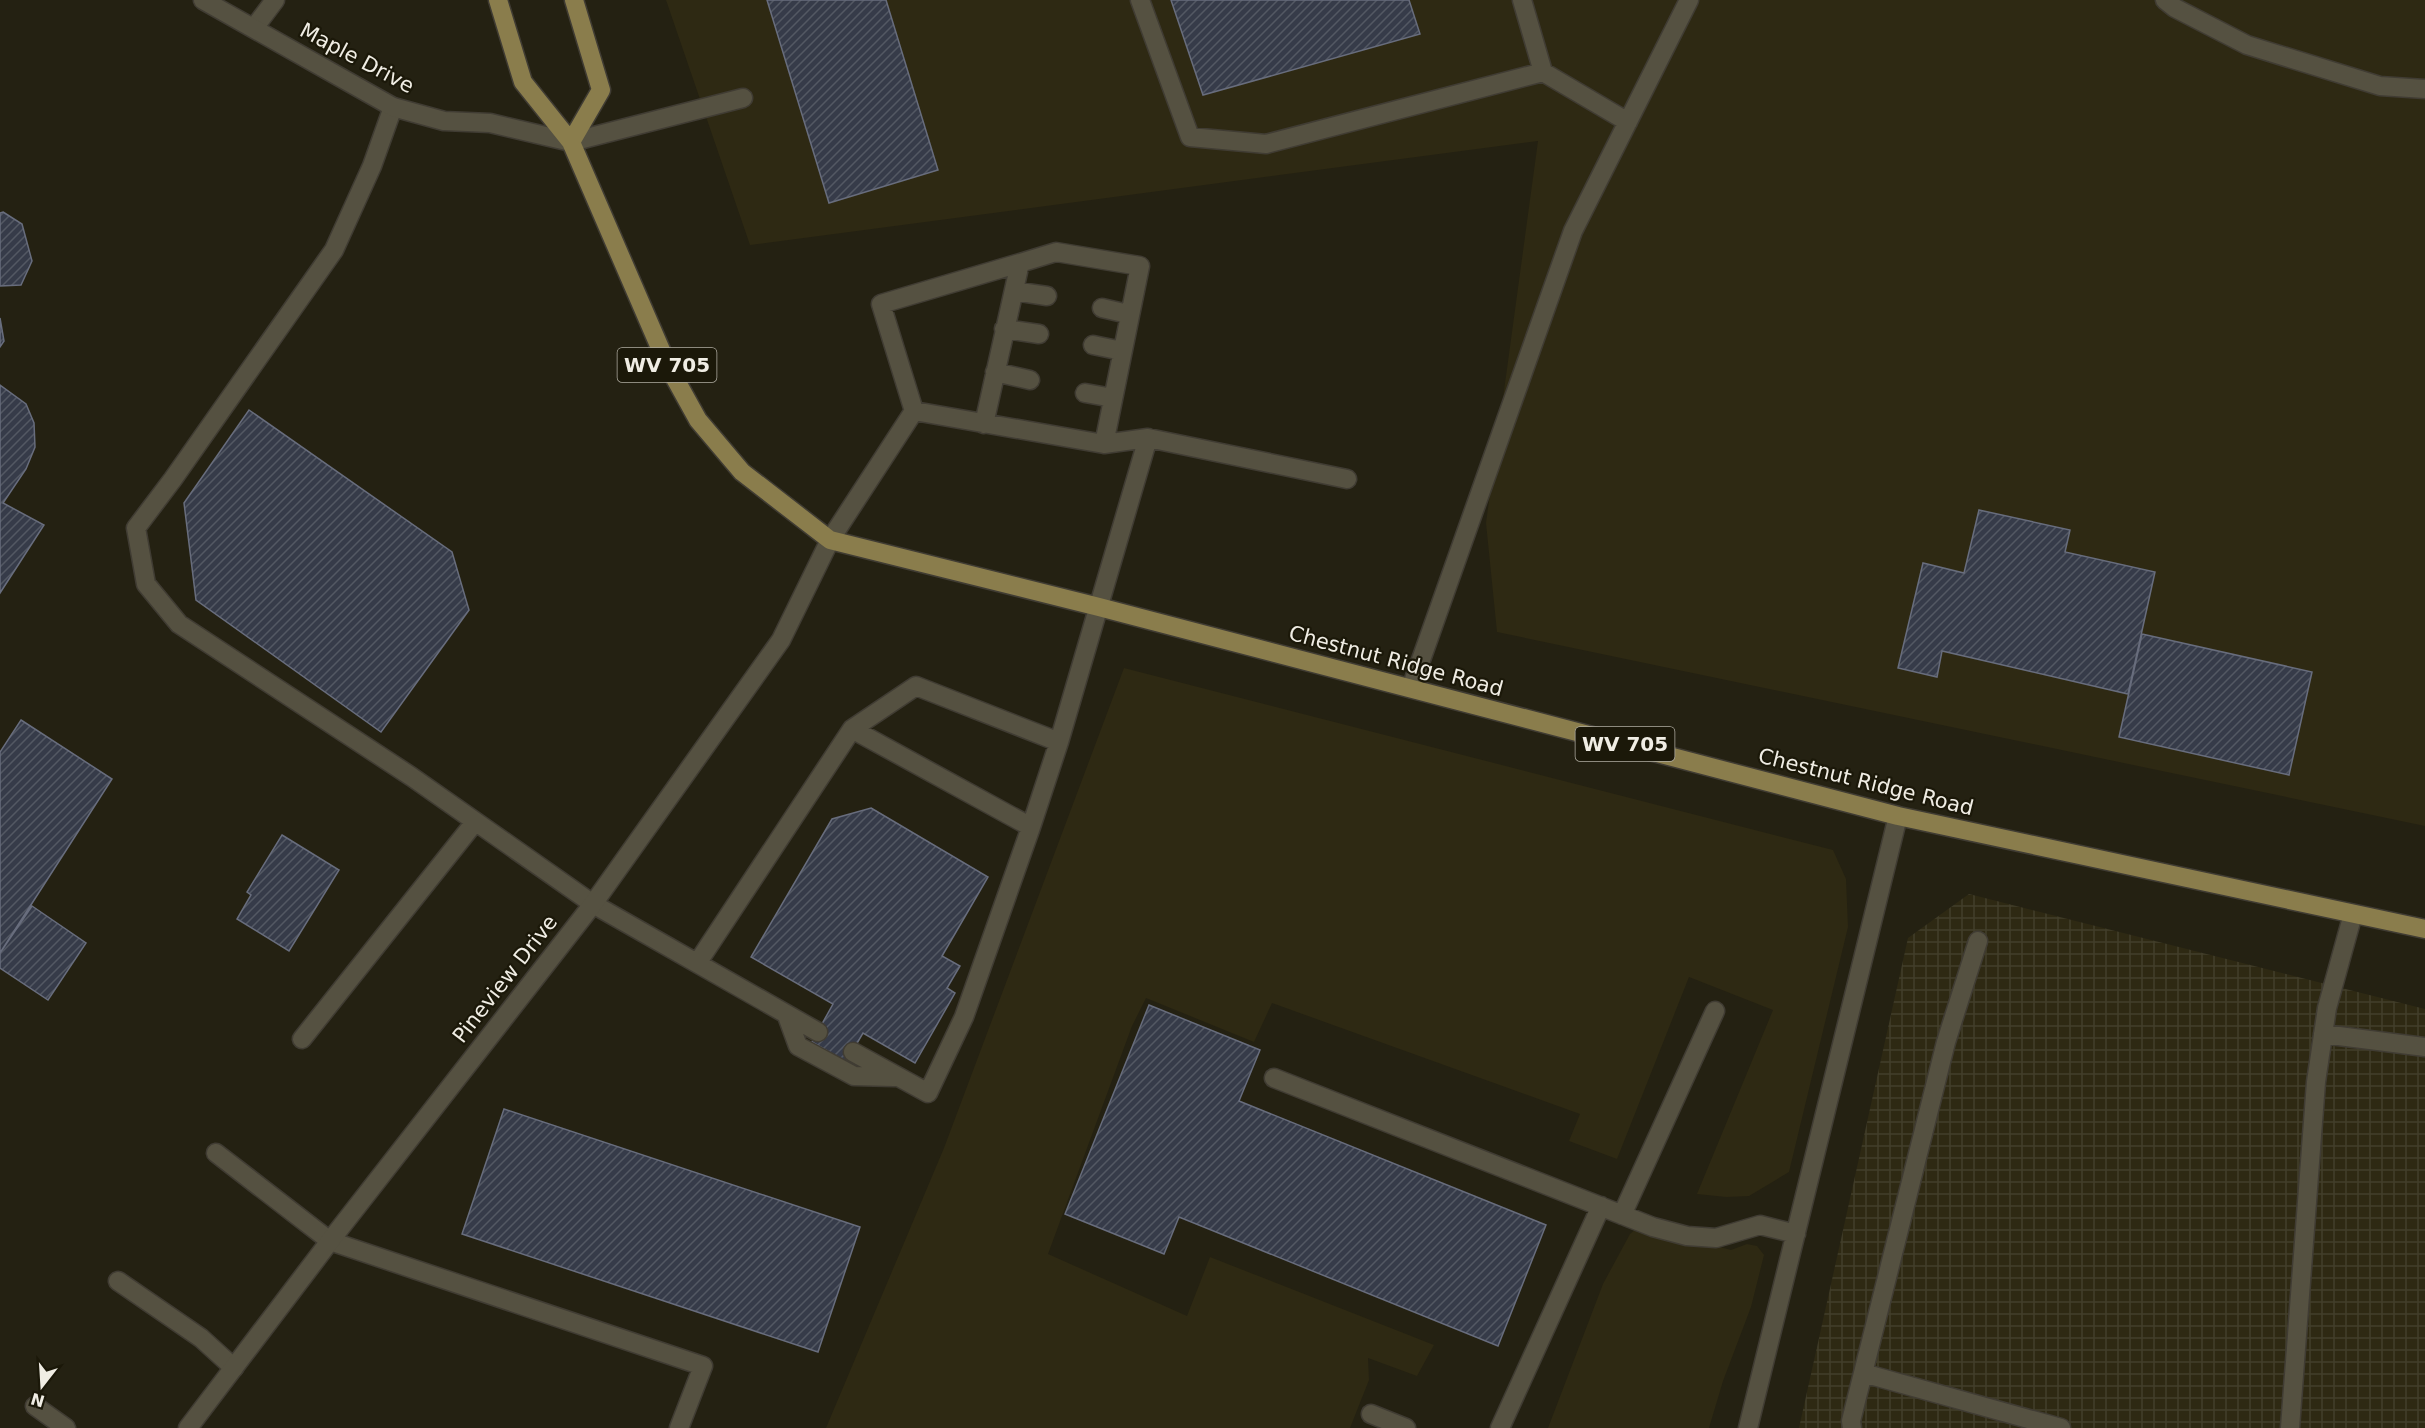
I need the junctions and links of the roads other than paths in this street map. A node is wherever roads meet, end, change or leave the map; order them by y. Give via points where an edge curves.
1 (203, 0) edge
2 (274, 0) edge
3 (498, 0) edge
4 (574, 0) edge
5 (1140, 0) edge
6 (1522, 0) edge
7 (1689, 0) edge
8 (2165, 0) edge
9 (254, 28) junction
10 (1543, 72) junction
11 (2425, 89) edge
12 (743, 98) dead end
13 (393, 107) junction
14 (1628, 122) junction
15 (571, 142) junction
16 (1020, 263) junction
17 (1014, 291) junction
18 (1047, 296) dead end
19 (1102, 308) dead end
20 (1128, 314) junction
21 (1004, 329) junction
22 (1040, 334) dead end
23 (1093, 345) dead end
24 (1122, 351) junction
25 (995, 372) junction
26 (1030, 380) dead end
27 (1085, 393) dead end
28 (1113, 398) junction
29 (914, 411) junction
30 (984, 424) junction
31 (1148, 438) junction
32 (1104, 444) junction
33 (1347, 479) dead end
34 (830, 540) junction
35 (1099, 607) junction
36 (1411, 687) junction
37 (852, 729) junction
38 (1059, 742) junction
39 (1898, 816) junction
40 (475, 822) junction
41 (1031, 827) junction
42 (593, 904) junction
43 (2353, 914) junction
44 (2425, 929) edge
45 (1978, 941) dead end
46 (698, 962) junction
47 (1715, 1011) dead end
48 (787, 1016) junction
49 (818, 1032) dead end
50 (2323, 1034) junction
51 (302, 1039) dead end
52 (2425, 1047) edge
53 (854, 1052) dead end
54 (897, 1077) junction
55 (1274, 1078) dead end
56 (216, 1153) dead end
57 (1601, 1206) junction
58 (1622, 1215) junction
59 (1796, 1234) junction
60 (330, 1240) junction
61 (118, 1281) dead end
62 (234, 1368) junction
63 (1863, 1372) junction
64 (34, 1406) dead end
65 (1371, 1414) dead end
66 (66, 1428) edge
67 (188, 1428) edge
68 (679, 1428) edge
69 (1406, 1428) edge
70 (1500, 1428) edge
71 (1748, 1428) edge
72 (1852, 1428) edge
73 (2061, 1428) edge
74 (2290, 1428) edge

1 - 9 street, Maple Drive
2 - 9 street
3 - 15 main road, Chestnut Ridge Road / WV 705 via 523,82
4 - 15 main road via 601,90
5 - 10 street via 1190,137 1266,144
6 - 10 street
7 - 14 street
8 - 11 street via 2247,45 2380,86
9 - 13 street, Maple Drive
10 - 14 street
12 - 15 street
13 - 15 street, Maple Drive via 444,121 490,123
13 - 40 street via 372,166 334,250 136,528 146,584 179,624
14 - 36 street via 1573,231
15 - 34 main road, Chestnut Ridge Road / WV 705 via 667,364 698,420 742,472
16 - 17 street
16 - 20 street via 1056,252 1140,266
16 - 29 street via 881,304
17 - 18 street
17 - 21 street
19 - 20 street
20 - 24 street
21 - 22 street
21 - 25 street
23 - 24 street
24 - 28 street
25 - 26 street
25 - 30 street
27 - 28 street
28 - 32 street
29 - 30 street
29 - 34 street, Pineview Drive
30 - 32 street
31 - 32 street
31 - 33 street
31 - 35 street
34 - 35 main road, Chestnut Ridge Road / WV 705
34 - 42 street, Pineview Drive via 781,640
35 - 36 main road, Chestnut Ridge Road / WV 705
35 - 38 street
36 - 39 main road, Chestnut Ridge Road / WV 705
37 - 38 street via 916,686
37 - 41 street
37 - 46 street
38 - 41 street
39 - 43 main road, Chestnut Ridge Road / WV 705
39 - 59 street
40 - 42 street
40 - 51 street
41 - 54 street via 964,1017 928,1093
42 - 46 street
42 - 60 street, Pineview Drive
43 - 44 main road, Chestnut Ridge Road / WV 705
43 - 50 street
45 - 63 street via 1946,1042
46 - 48 street
47 - 58 street
48 - 49 street
48 - 54 street via 798,1046 854,1076
50 - 52 street
50 - 74 street
53 - 54 street
55 - 57 street
56 - 60 street
57 - 58 street
57 - 70 street
58 - 59 street via 1687,1236 1716,1238 1760,1225
59 - 71 street
60 - 62 street, Pineview Drive
60 - 68 street via 703,1366
61 - 62 street via 201,1338
62 - 67 street, Pineview Drive
63 - 72 street
63 - 73 street
64 - 66 street
65 - 69 street

